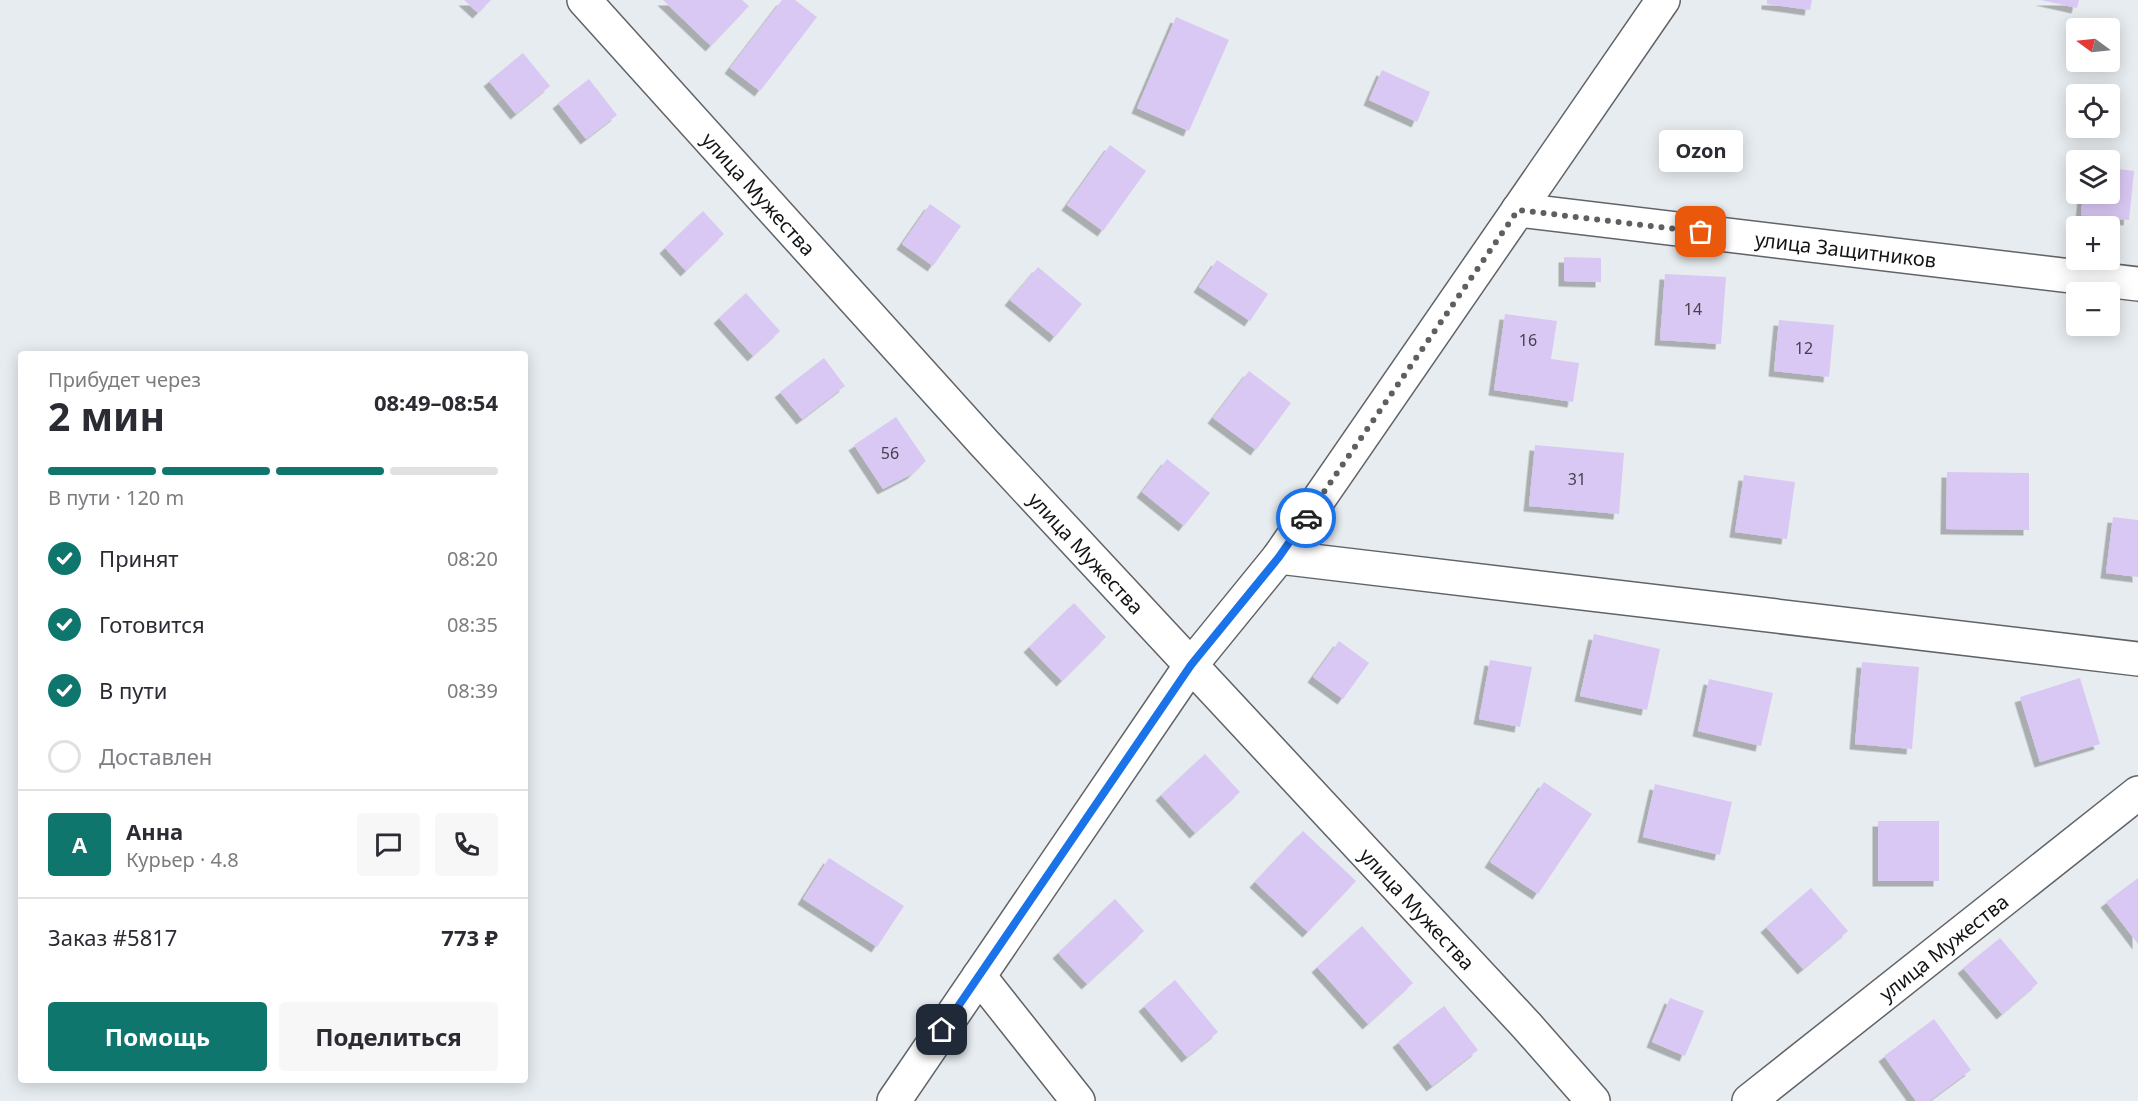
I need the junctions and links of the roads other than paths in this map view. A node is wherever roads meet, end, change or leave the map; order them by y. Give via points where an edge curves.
1 (584, 0) edge
2 (1663, 0) edge
3 (1518, 210) junction
4 (2138, 284) edge
5 (1279, 557) junction
6 (2138, 659) edge
7 (1191, 665) junction
8 (2138, 793) edge
9 (979, 976) junction
10 (894, 1101) edge
11 (1078, 1101) edge
12 (1593, 1101) edge
13 (1749, 1101) edge

1 - 7 street, улица Мужества
2 - 3 street
3 - 4 street, улица Защитников
3 - 5 street
5 - 6 street
5 - 7 street
7 - 9 street
7 - 12 street, улица Мужества
8 - 13 street, улица Мужества
9 - 10 street
9 - 11 street

